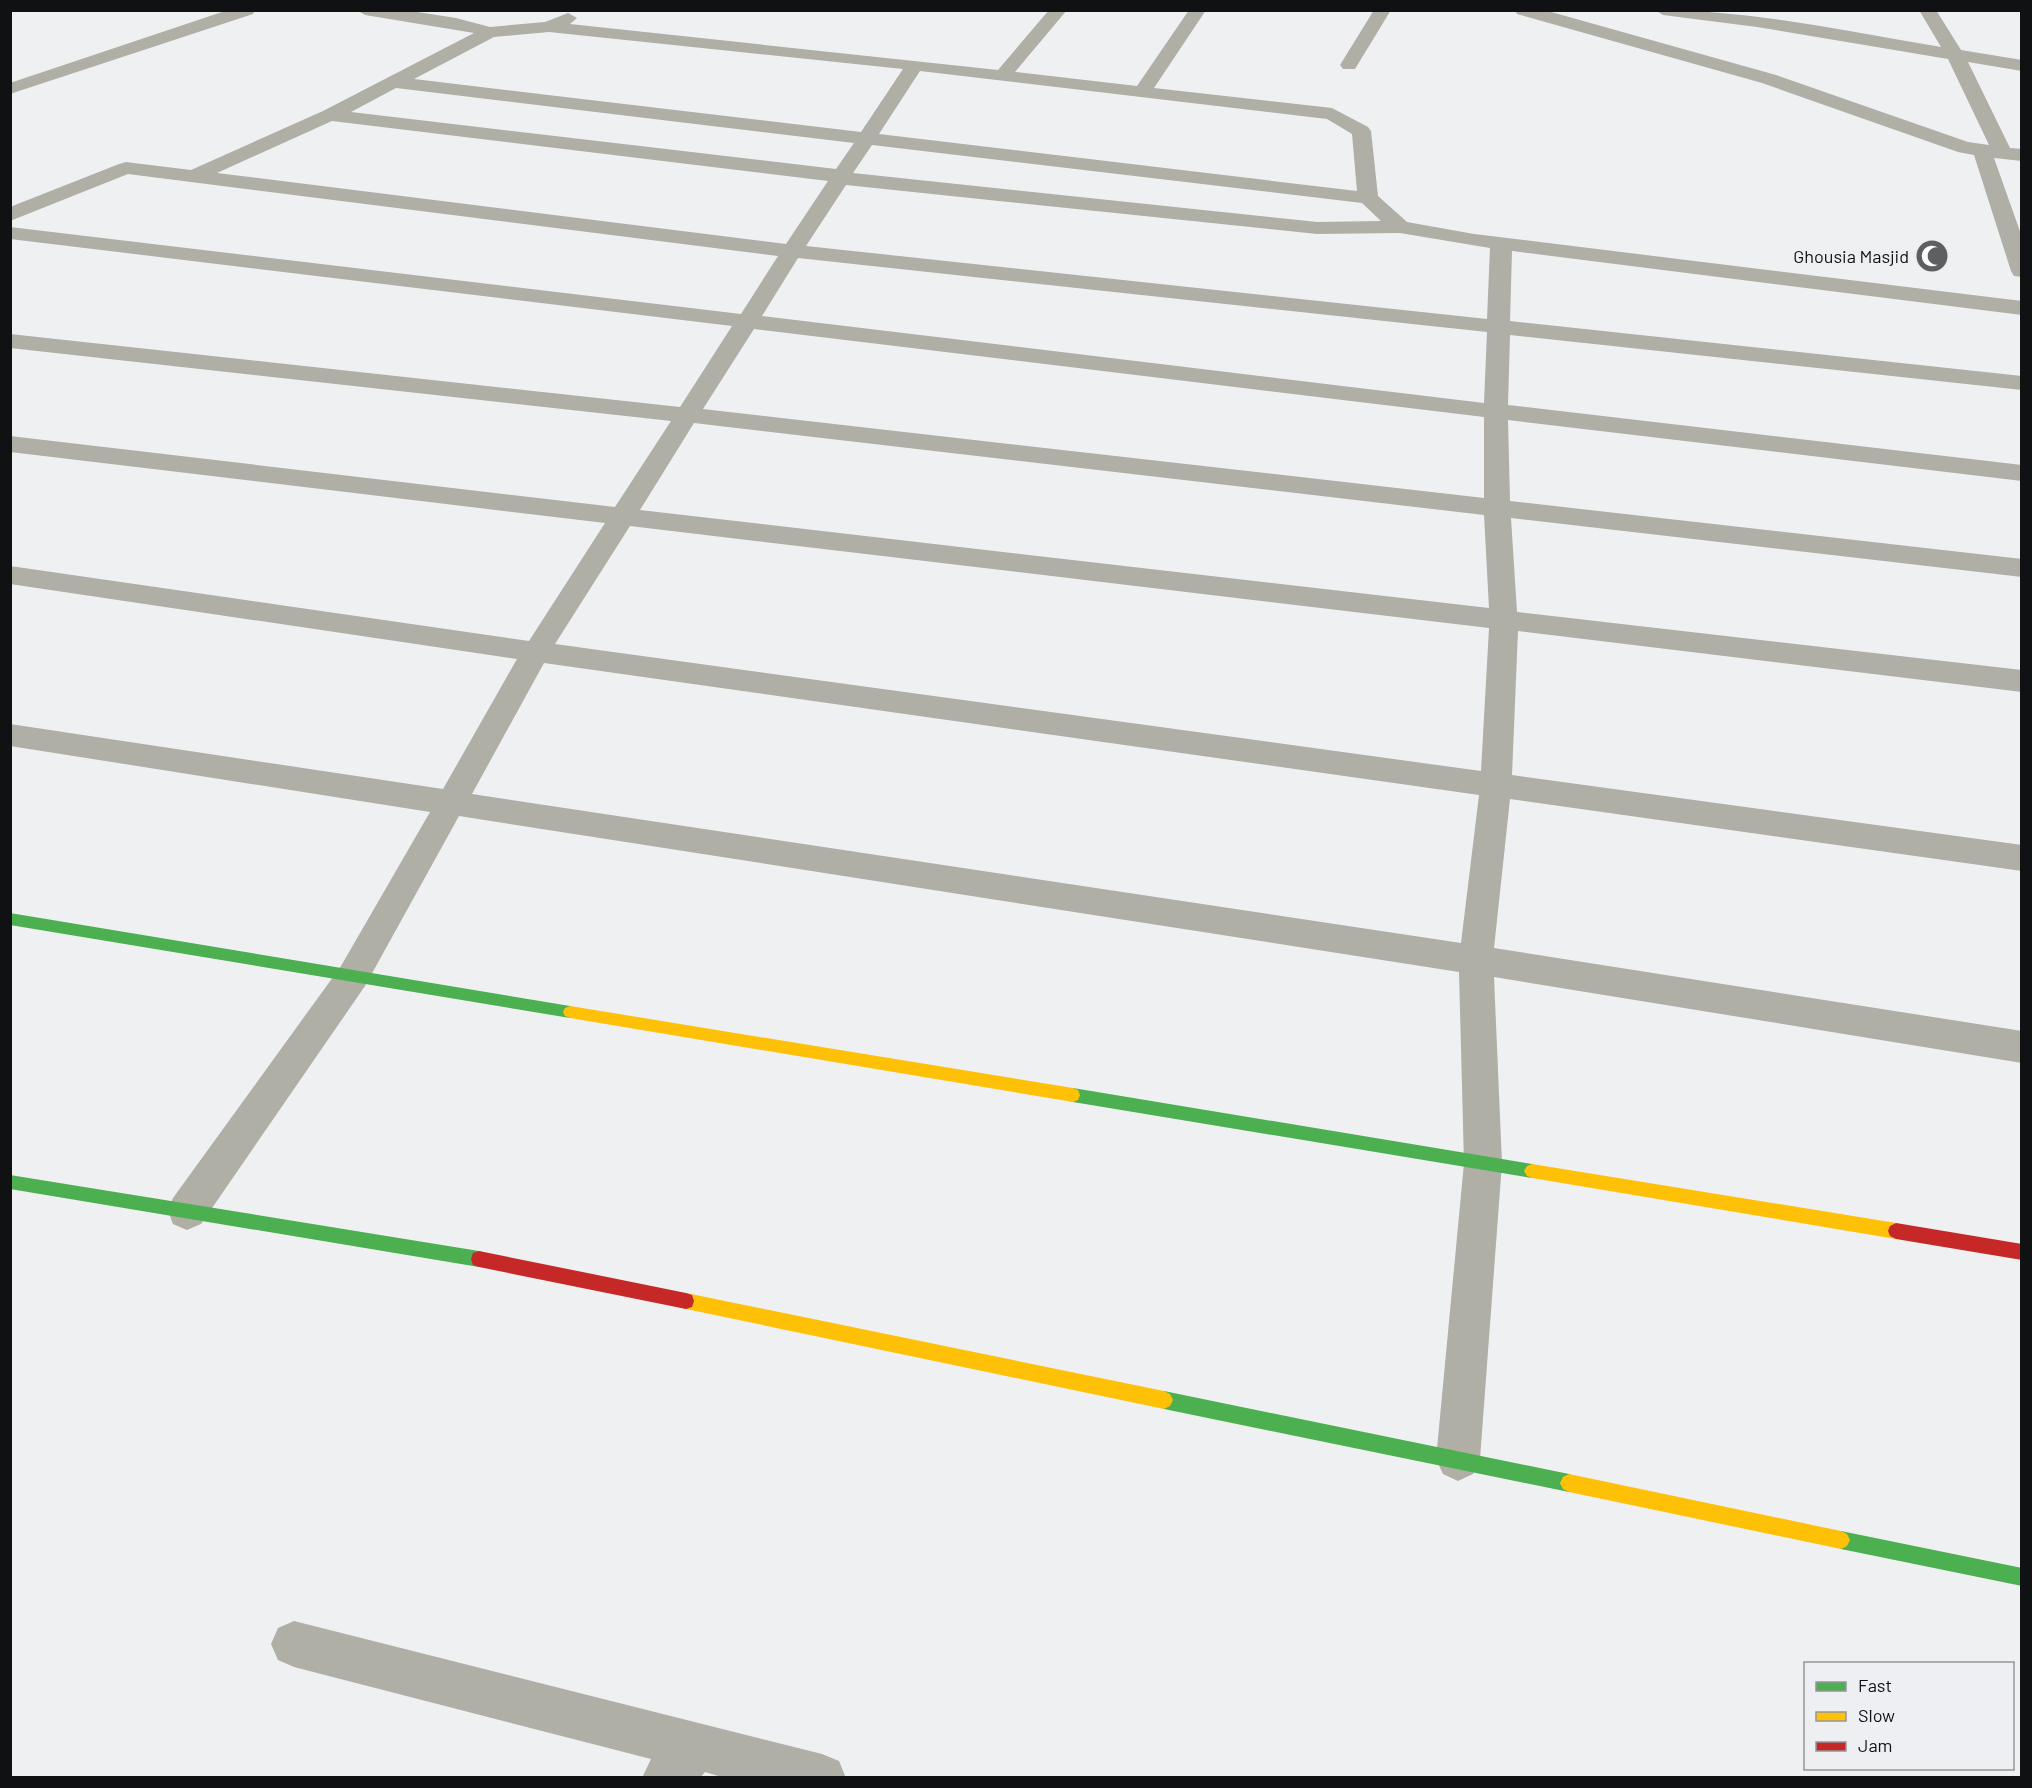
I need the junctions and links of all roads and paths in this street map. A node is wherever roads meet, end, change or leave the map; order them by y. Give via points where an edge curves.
1 (247, 10) edge
2 (365, 10) edge
3 (583, 10) edge
4 (1059, 10) edge
5 (1197, 10) edge
6 (1383, 10) edge
7 (1523, 10) edge
8 (1663, 10) edge
9 (1927, 10) edge
10 (1755, 16) edge
11 (549, 27) junction
12 (490, 32) junction
13 (1956, 57) junction
14 (1349, 65) dead end
15 (914, 66) junction
16 (2022, 66) edge
17 (1001, 77) junction
18 (393, 82) junction
19 (10, 89) edge
20 (1141, 93) junction
21 (330, 115) junction
22 (866, 138) junction
23 (1982, 150) junction
24 (2012, 154) edge
25 (195, 176) junction
26 (840, 177) junction
27 (1368, 198) junction
28 (10, 216) edge
29 (1401, 227) junction
30 (10, 233) edge
31 (1501, 243) junction
32 (792, 251) junction
33 (2022, 271) edge
34 (2022, 308) edge
35 (748, 320) junction
36 (1499, 329) junction
37 (10, 341) edge
38 (2022, 383) edge
39 (1496, 413) junction
40 (687, 415) junction
41 (10, 444) edge
42 (2022, 473) edge
43 (1497, 507) junction
44 (624, 517) junction
45 (2022, 568) edge
46 (10, 575) edge
47 (1504, 620) junction
48 (536, 652) junction
49 (2022, 681) edge
50 (10, 735) edge
51 (1496, 785) junction
52 (451, 802) junction
53 (2022, 858) edge
54 (10, 919) edge
55 (1476, 960) junction
56 (353, 976) junction
57 (2022, 1047) edge
58 (1483, 1163) junction
59 (10, 1182) edge
60 (187, 1211) junction
61 (2022, 1252) edge
62 (1458, 1460) junction
63 (2022, 1577) edge
64 (294, 1644) dead end
65 (681, 1762) edge
66 (822, 1778) edge

1 - 19 street
2 - 12 street
3 - 11 street
4 - 17 street
5 - 20 street
6 - 14 street
7 - 23 street via 1769,79 1965,148
8 - 10 street
9 - 13 street
10 - 13 street
11 - 12 street
11 - 15 street
12 - 18 street
13 - 16 street
13 - 24 street
15 - 17 street
15 - 22 street
17 - 20 street
18 - 21 street
18 - 22 street
20 - 27 street via 1332,114 1361,131
21 - 25 street
21 - 26 street
22 - 26 street
22 - 27 street
23 - 24 street
23 - 33 street
25 - 28 street via 126,168
25 - 32 street
26 - 29 street via 1317,228
26 - 32 street
27 - 29 street
29 - 31 street
30 - 35 street
31 - 34 street
31 - 36 street
32 - 35 street
32 - 36 street
35 - 39 street
35 - 40 street
36 - 38 street
36 - 39 street
37 - 40 street
39 - 42 street
39 - 43 street
40 - 43 street
40 - 44 street
41 - 44 street
43 - 45 street
43 - 47 street
44 - 47 street
44 - 48 street
46 - 48 street
47 - 49 street
47 - 51 street
48 - 51 street
48 - 52 street
50 - 52 street
51 - 53 street
51 - 55 street
52 - 55 street
52 - 56 street
54 - 56 street
55 - 57 street
55 - 58 street
56 - 58 street
56 - 60 street
58 - 61 street
58 - 62 street
59 - 60 street
60 - 62 street via 496,1262
62 - 63 street
64 - 65 street
65 - 66 street

